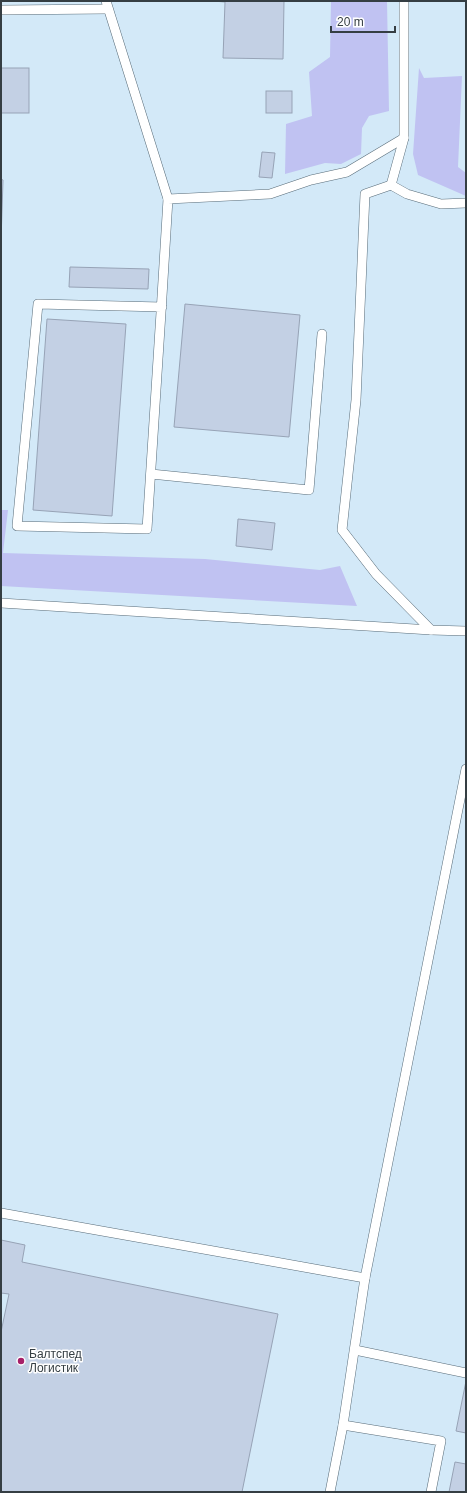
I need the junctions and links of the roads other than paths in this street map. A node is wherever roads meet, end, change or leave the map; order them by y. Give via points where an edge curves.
1 (404, 1) edge
2 (107, 5) edge
3 (1, 10) edge
4 (404, 138) junction
5 (391, 185) junction
6 (168, 199) junction
7 (466, 203) edge
8 (162, 307) junction
9 (322, 334) dead end
10 (151, 474) junction
11 (1, 603) edge
12 (431, 630) junction
13 (466, 631) edge
14 (466, 769) edge
15 (1, 1213) edge
16 (365, 1278) junction
17 (355, 1350) junction
18 (466, 1373) edge
19 (343, 1425) junction
20 (330, 1492) edge
21 (431, 1492) edge

1 - 4 lane
2 - 3 lane
2 - 6 lane
4 - 5 lane
4 - 6 lane via 347,172 311,180 270,194
5 - 7 lane via 407,194 441,204
5 - 12 lane via 365,194 356,400 342,530 376,574
6 - 8 lane
8 - 10 lane
8 - 10 lane via 38,304 17,526 147,529
9 - 10 lane via 309,490
11 - 12 lane
12 - 13 lane
14 - 16 lane
15 - 16 lane
16 - 17 lane
17 - 18 lane
17 - 19 lane
19 - 20 lane
19 - 21 lane via 441,1441

